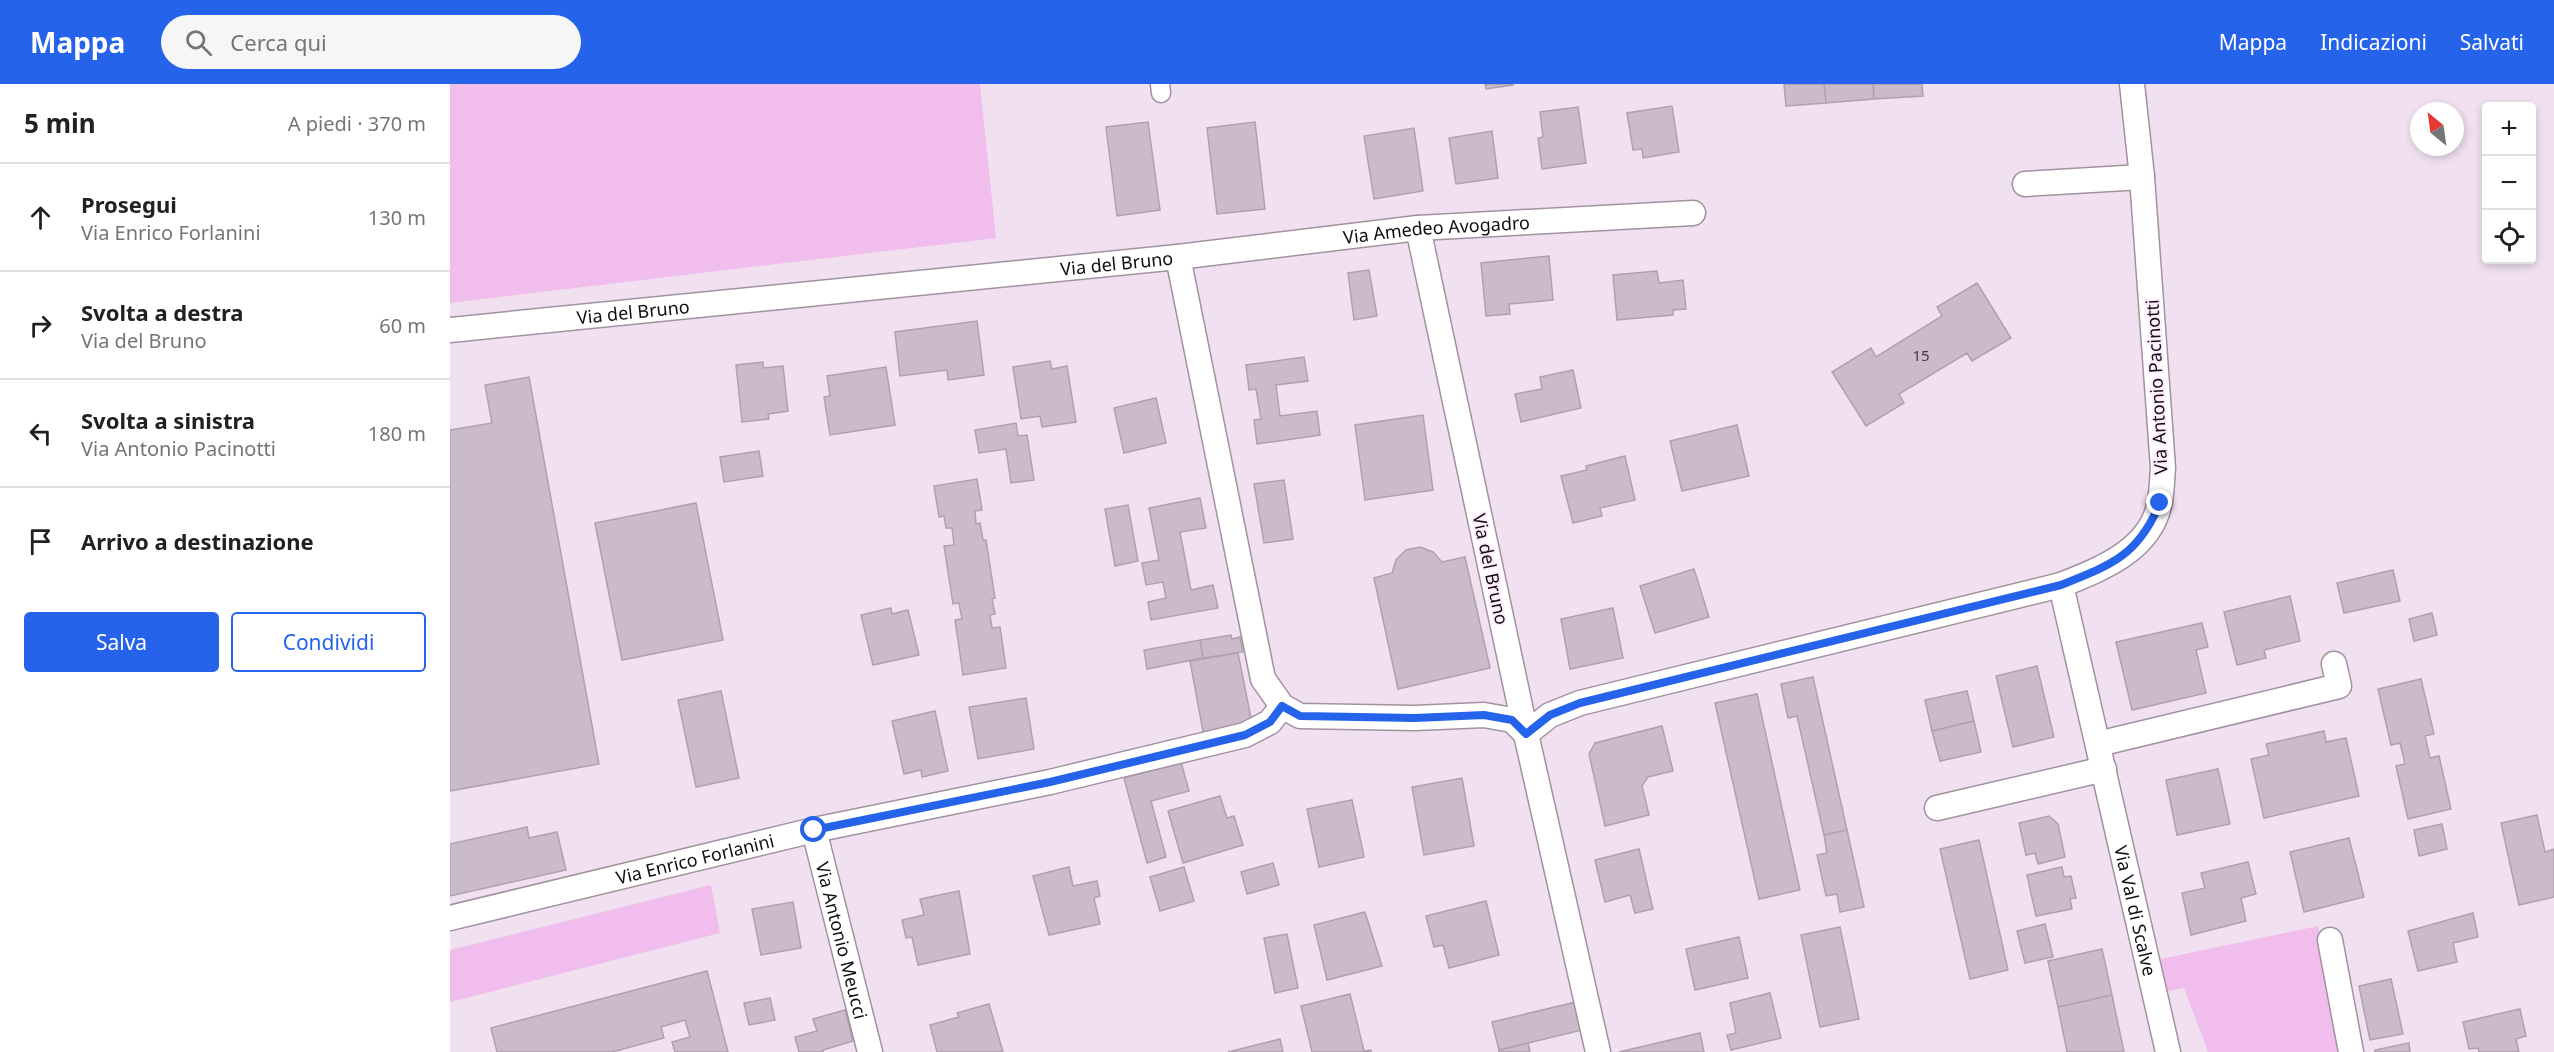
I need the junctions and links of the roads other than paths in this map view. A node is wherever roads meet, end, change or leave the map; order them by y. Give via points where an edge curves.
1 (2132, 84) edge
2 (2142, 177) junction
3 (2025, 184) dead end
4 (1693, 213) dead end
5 (1418, 228) junction
6 (1178, 256) junction
7 (450, 330) edge
8 (2061, 585) junction
9 (2334, 664) dead end
10 (1282, 706) junction
11 (1526, 734) junction
12 (2098, 744) junction
13 (2104, 769) junction
14 (1936, 808) dead end
15 (814, 830) junction
16 (450, 918) edge
17 (2330, 940) dead end
18 (870, 1052) edge
19 (1598, 1052) edge
20 (2168, 1052) edge
21 (2351, 1052) edge

1 - 2 street, Via Antonio Pacinotti
2 - 3 street
2 - 8 street, Via Antonio Pacinotti via 2163,468 2160,503 2150,527 2129,552
4 - 5 street, Via Amedeo Avogadro
5 - 6 street, Via Amedeo Avogadro
5 - 11 street, Via del Bruno
6 - 7 street, Via del Bruno
6 - 10 street, Via del Bruno via 1263,679
8 - 11 street, Via Antonio Pacinotti via 1580,703 1550,715
8 - 12 street, Via Val di Scalve
9 - 12 street via 2338,686
10 - 11 street via 1300,716 1484,715 1512,720
10 - 15 street, Via Enrico Forlanini via 1270,722 1245,735 1050,782
11 - 19 street, Via del Bruno
12 - 13 street, Via Val di Scalve
13 - 14 street
13 - 20 street, Via Val di Scalve
15 - 16 street, Via Enrico Forlanini
15 - 18 street, Via Antonio Meucci
17 - 21 street

